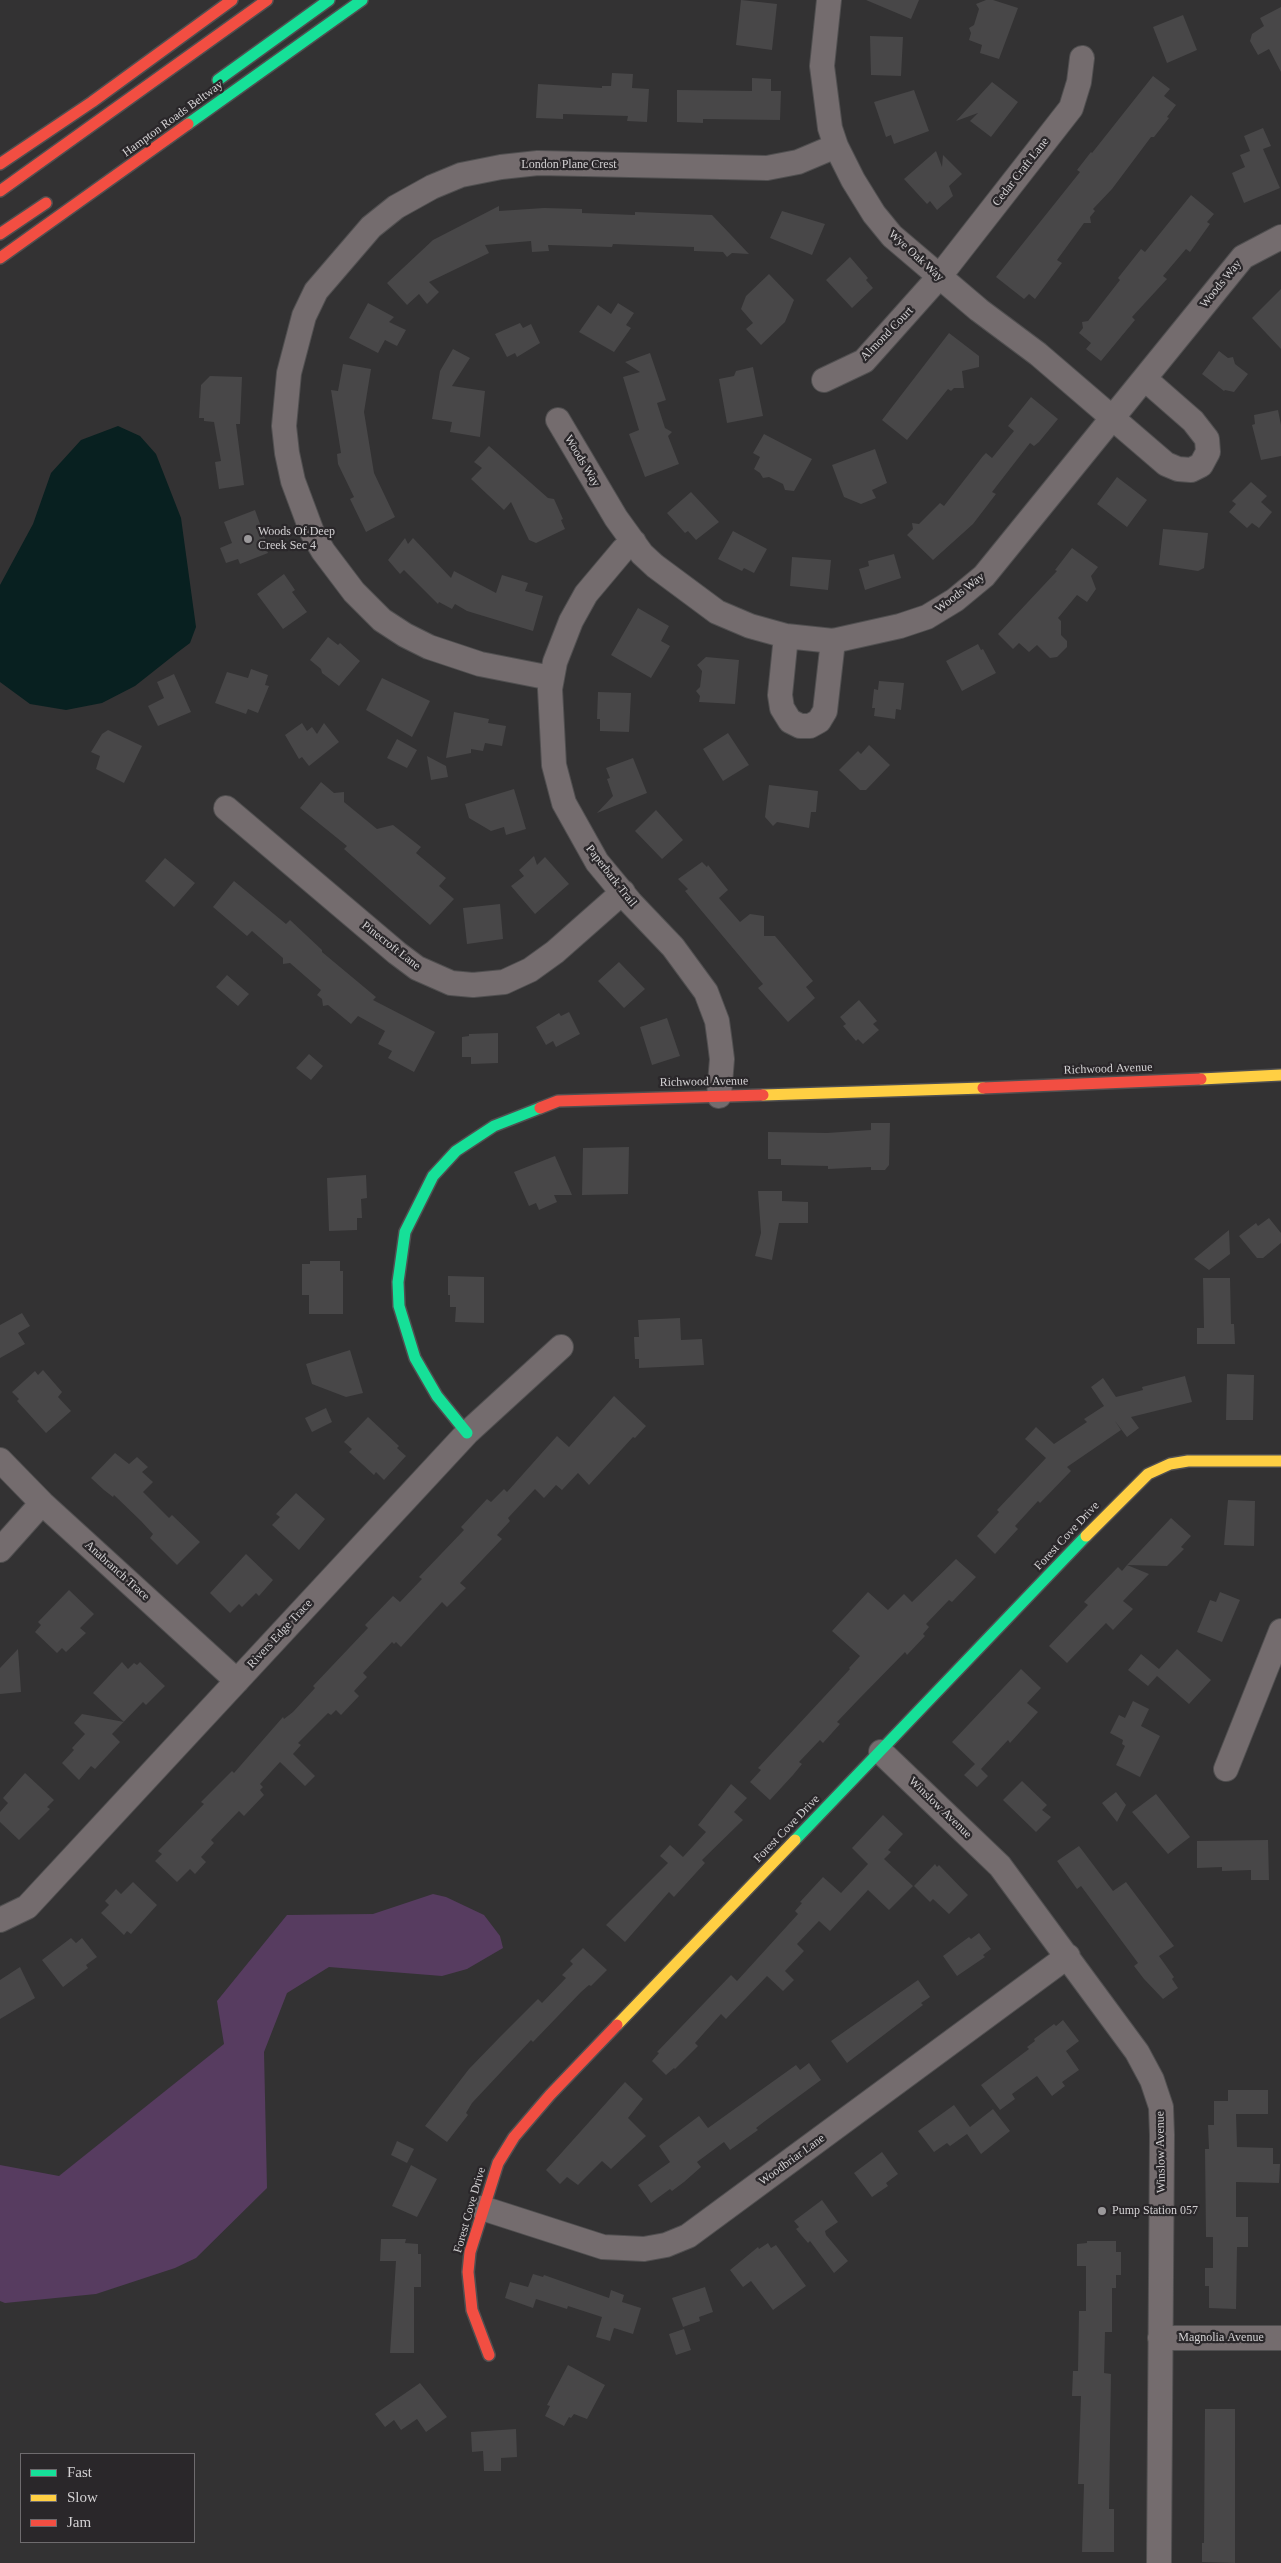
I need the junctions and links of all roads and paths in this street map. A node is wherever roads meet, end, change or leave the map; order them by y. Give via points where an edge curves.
1 (232, 0) edge
2 (267, 0) edge
3 (329, 0) edge
4 (362, 0) edge
5 (829, 0) edge
6 (1082, 58) dead end
7 (210, 86) dead end
8 (836, 146) junction
9 (0, 164) edge
10 (0, 191) edge
11 (54, 198) dead end
12 (0, 234) edge
13 (1281, 237) edge
14 (0, 258) edge
15 (939, 277) junction
16 (1145, 379) junction
17 (824, 380) dead end
18 (1113, 418) junction
19 (558, 420) dead end
20 (634, 542) junction
21 (786, 636) junction
22 (833, 641) junction
23 (551, 678) junction
24 (226, 808) dead end
25 (623, 892) junction
26 (1281, 1075) edge
27 (719, 1096) junction
28 (561, 1347) dead end
29 (467, 1433) junction
30 (0, 1460) edge
31 (1281, 1461) edge
32 (42, 1503) junction
33 (0, 1550) edge
34 (1281, 1631) edge
35 (237, 1680) junction
36 (881, 1752) junction
37 (1226, 1769) dead end
38 (0, 1920) edge
39 (1068, 1956) junction
40 (482, 2208) junction
41 (1160, 2338) junction
42 (1281, 2338) edge
43 (489, 2355) dead end
44 (1159, 2563) edge

1 - 9 main road
2 - 10 main road
3 - 7 main road
4 - 14 main road, Hampton Roads Beltway
5 - 8 street, Wye Oak Way via 822,66 826,109
6 - 15 street, Cedar Craft Lane via 1071,108
8 - 15 street, Wye Oak Way via 874,214 892,236
8 - 23 street, London Plane Crest via 798,162 767,168 538,163 461,175 396,207 339,263 316,292 304,316 289,372 284,426 293,481 312,532 323,551 354,592 382,620 405,635 429,647 480,664
11 - 12 main road
13 - 16 street, Woods Way via 1243,257
15 - 17 street, Almond Court via 864,362
15 - 18 street, Wye Oak Way via 1038,354
16 - 18 street, Woods Way
16 - 18 street, Wye Oak Way via 1193,421 1208,439 1208,452 1200,464 1191,470 1166,464
18 - 22 street, Woods Way via 1004,554 962,594 927,617
19 - 20 street, Woods Way via 616,518
20 - 21 street, Woods Way via 654,566 718,612 750,626
20 - 23 street, Paperbark Trail via 623,550 586,594 570,621
21 - 22 street, Woods Way
21 - 22 street via 780,695 782,708 790,721 800,726 810,726 819,721 825,711
23 - 25 street, Paperbark Trail via 550,730 554,765 564,803 597,862
24 - 25 street, Pinecroft Lane via 397,953 417,968 451,983 504,982 530,970
25 - 27 street, Paperbark Trail via 673,947 706,992 720,1042
26 - 27 main road, Richwood Avenue via 924,1091
27 - 29 main road, Richwood Avenue via 558,1101 494,1126 456,1152 433,1176 405,1232 398,1282 399,1306 423,1376
28 - 29 street, Rivers Edge Trace
29 - 35 street, Rivers Edge Trace
30 - 32 street, Anabranch Trace
31 - 36 main road, Forest Cove Drive via 1188,1461 1170,1464 1148,1474
32 - 33 street
32 - 35 street, Anabranch Trace
34 - 37 street
35 - 38 street, Rivers Edge Trace via 27,1907
36 - 39 street, Winslow Avenue via 1000,1866
36 - 40 main road, Forest Cove Drive via 544,2102 514,2137 498,2163
39 - 40 street, Woodbriar Lane via 688,2236 644,2249 603,2247
39 - 41 street, Winslow Avenue via 1137,2052 1152,2080 1161,2107
40 - 43 main road, Forest Cove Drive via 468,2272 472,2310
41 - 42 street, Magnolia Avenue
41 - 44 street, Winslow Avenue

